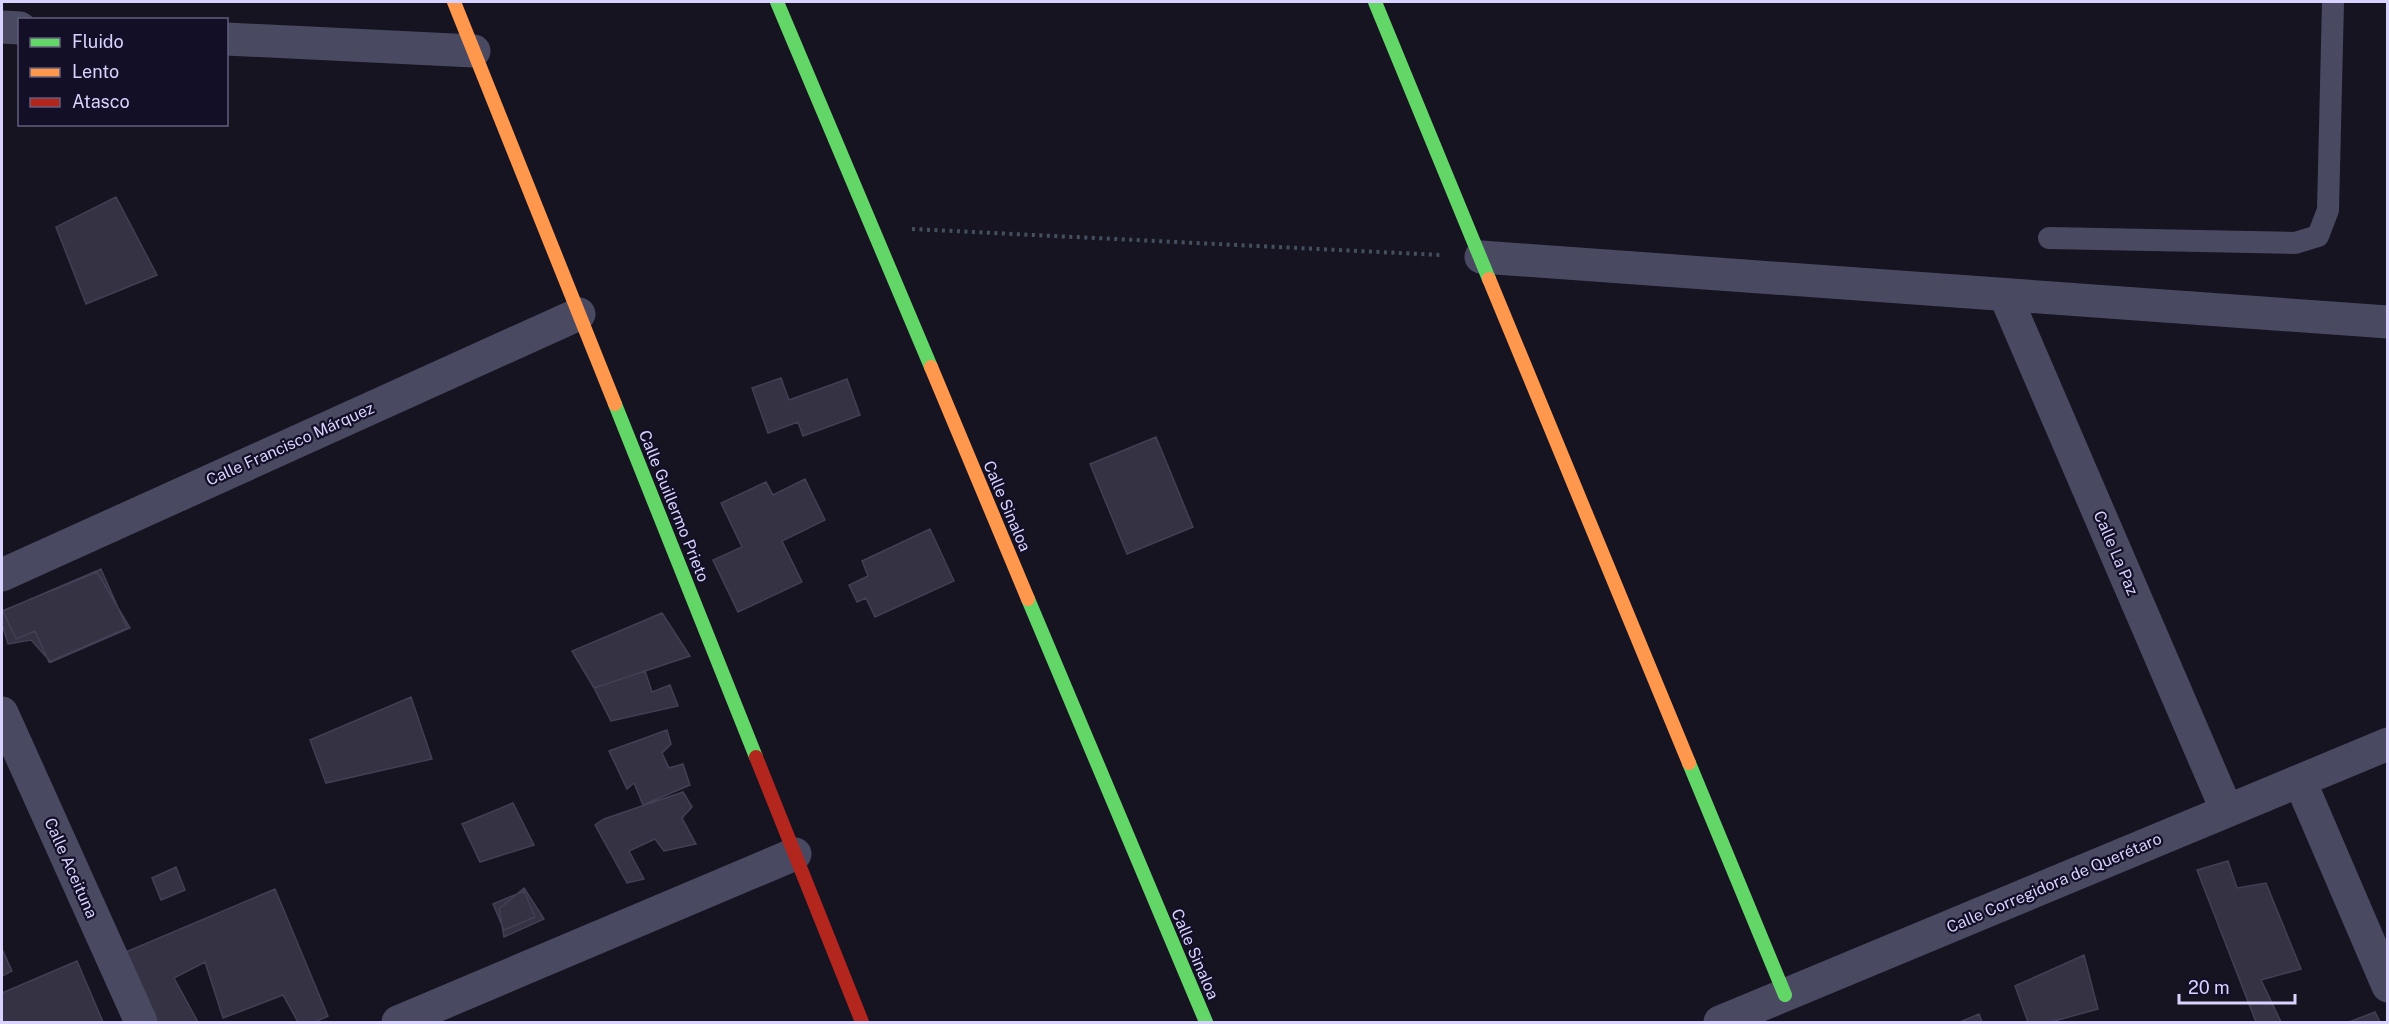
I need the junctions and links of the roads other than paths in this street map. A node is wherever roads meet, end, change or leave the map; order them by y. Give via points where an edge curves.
1 (454, 2) edge
2 (777, 2) edge
3 (1375, 2) edge
4 (2333, 2) edge
5 (2, 27) edge
6 (18, 28) edge
7 (228, 39) edge
8 (474, 51) junction
9 (2049, 237) dead end
10 (1481, 257) junction
11 (2005, 295) junction
12 (579, 314) junction
13 (2388, 322) edge
14 (2, 575) edge
15 (2, 713) edge
16 (2388, 744) edge
17 (2300, 781) junction
18 (2227, 811) junction
19 (795, 854) junction
20 (2388, 986) edge
21 (1785, 995) junction
22 (141, 1023) edge
23 (398, 1023) edge
24 (862, 1023) edge
25 (1206, 1023) edge
26 (1720, 1023) edge

1 - 8 street, Calle Guillermo Prieto
2 - 25 street, Calle Sinaloa
3 - 10 street
4 - 9 lane via 2328,210 2318,236 2295,243
5 - 6 street
7 - 8 street
8 - 12 street, Calle Guillermo Prieto
10 - 11 street
10 - 21 street
11 - 13 street
11 - 18 street, Calle La Paz
12 - 14 street, Calle Francisco Márquez
12 - 19 street, Calle Guillermo Prieto
15 - 22 street, Calle Aceituna
16 - 17 street, Calle Corregidora de Querétaro
17 - 18 street, Calle Corregidora de Querétaro
17 - 20 street
18 - 21 street, Calle Corregidora de Querétaro
19 - 23 street
19 - 24 street, Calle Guillermo Prieto
21 - 26 street, Calle Corregidora de Querétaro

